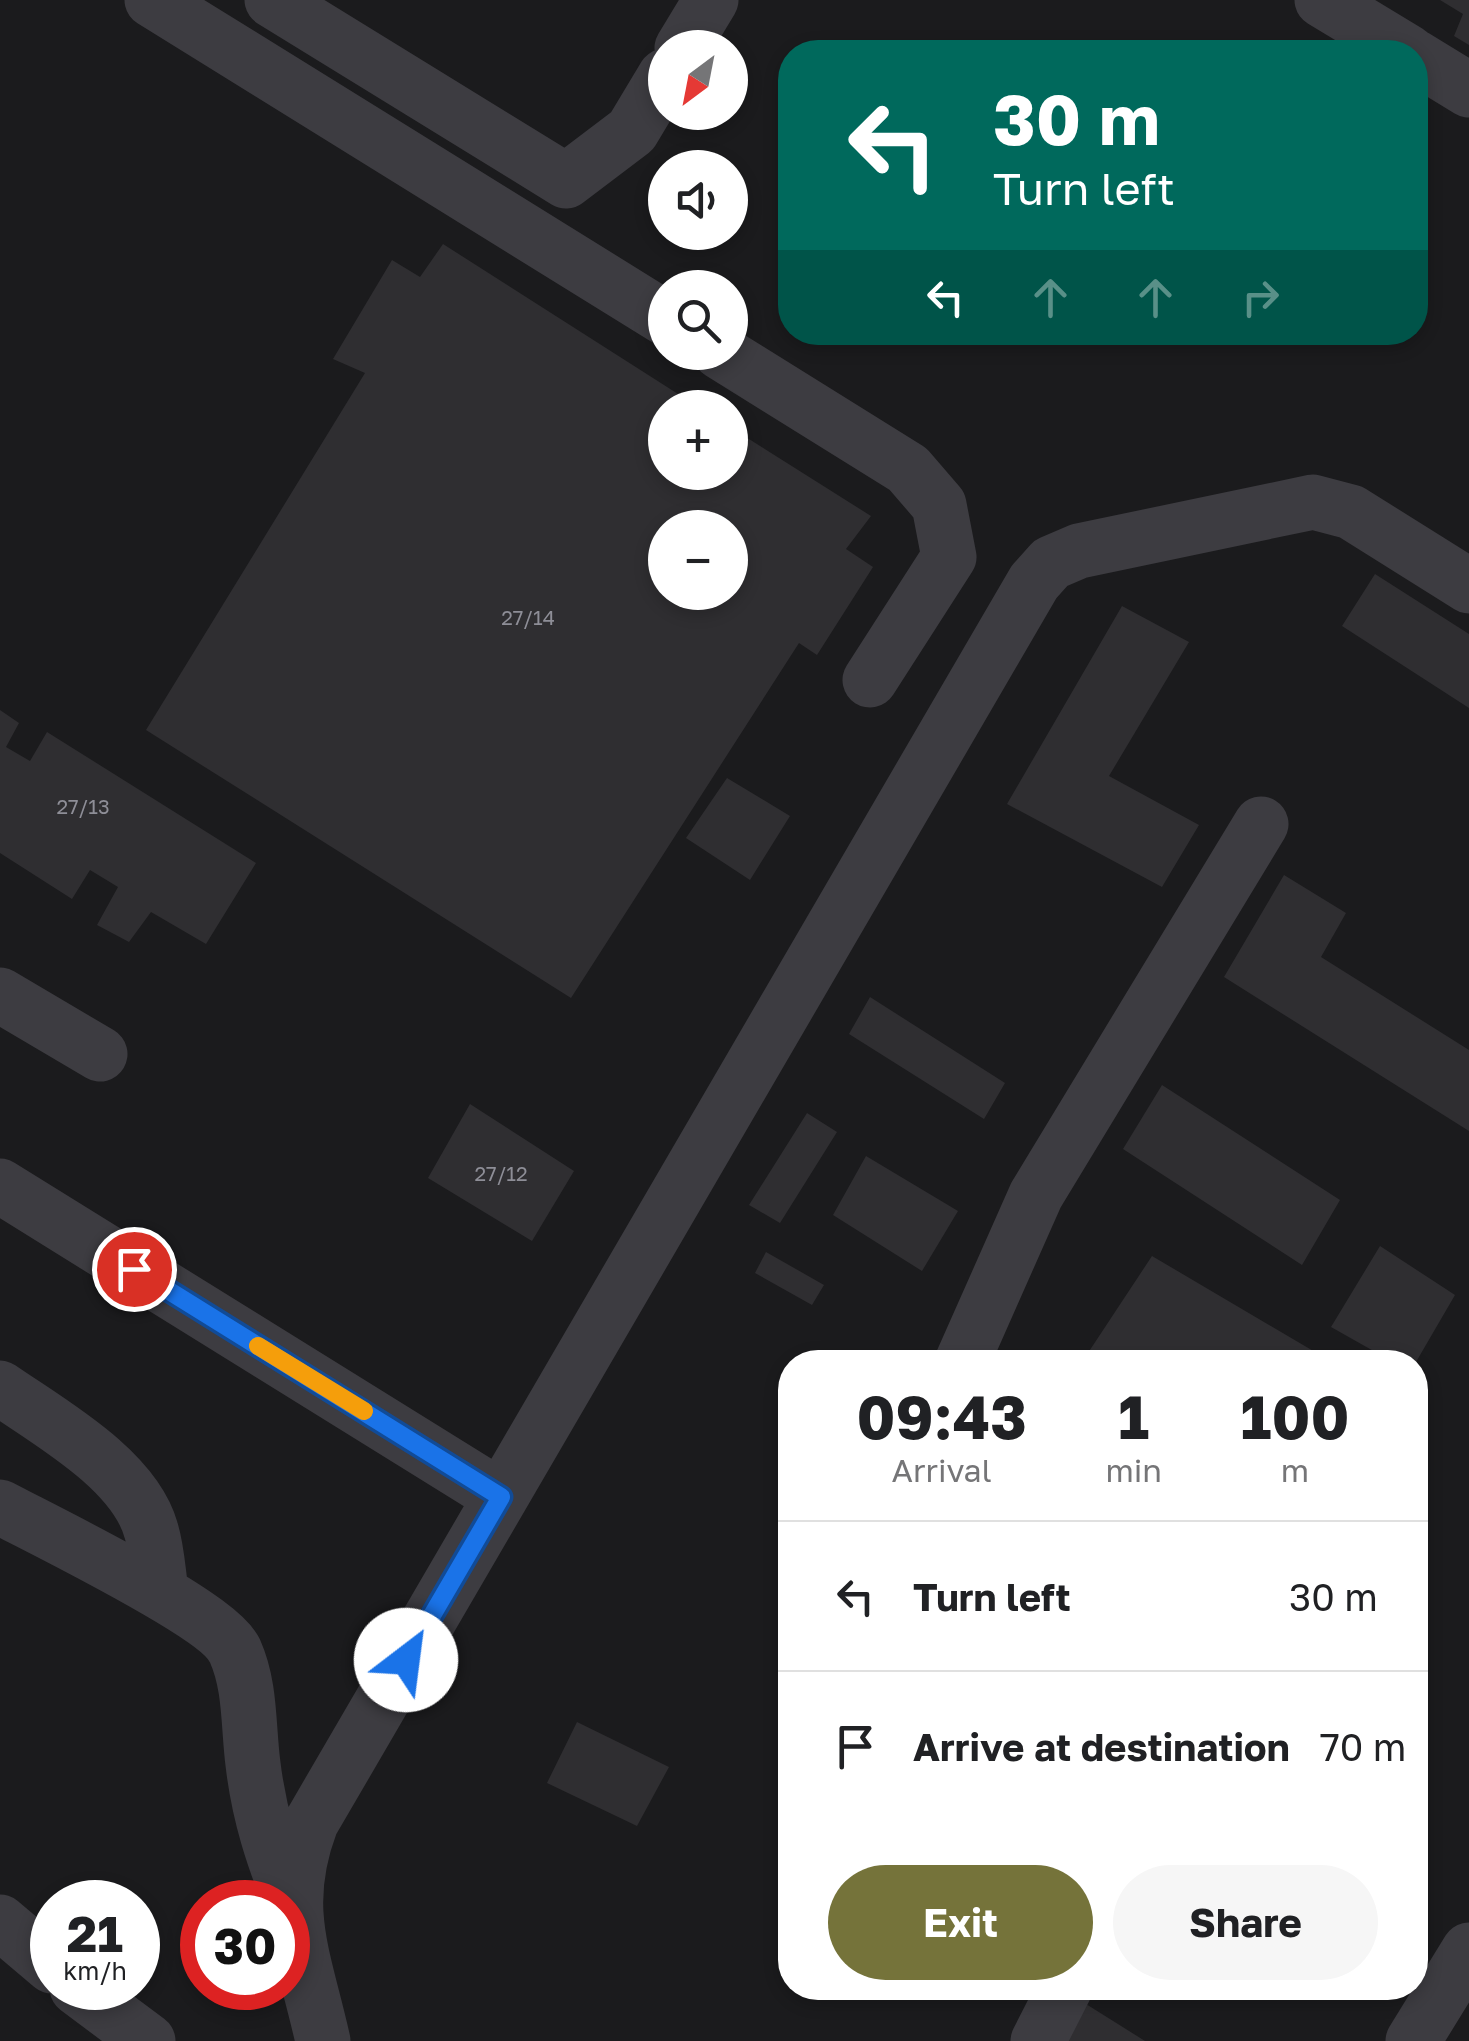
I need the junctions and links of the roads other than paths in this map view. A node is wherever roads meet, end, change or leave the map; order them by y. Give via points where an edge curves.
1 (152, 0) edge
2 (272, 0) edge
3 (710, 0) edge
4 (1322, 0) edge
5 (692, 30) edge
6 (1388, 40) edge
7 (1428, 65) edge
8 (1469, 90) edge
9 (648, 104) edge
10 (648, 307) edge
11 (748, 369) edge
12 (1469, 586) edge
13 (870, 680) dead end
14 (1262, 824) dead end
15 (0, 995) edge
16 (100, 1054) dead end
17 (0, 1186) edge
18 (967, 1350) edge
19 (0, 1388) edge
20 (501, 1497) junction
21 (0, 1507) edge
22 (161, 1591) junction
23 (282, 1880) edge
24 (294, 1880) edge
25 (0, 1922) edge
26 (30, 1947) edge
27 (1469, 1950) edge
28 (310, 1986) edge
29 (1059, 2000) edge
30 (107, 2010) edge
31 (148, 2041) edge
32 (322, 2041) edge
33 (1038, 2041) edge
34 (1413, 2041) edge

1 - 10 street
2 - 9 street via 566,181 632,131
3 - 5 street
4 - 6 street
7 - 8 street
11 - 13 street via 908,469 939,504 949,557
12 - 20 street via 1350,512 1313,502 1052,562 1034,582
14 - 18 street via 1036,1195
15 - 16 street
17 - 20 street
19 - 22 street via 100,1458 130,1493 151,1526
20 - 24 street via 311,1823
21 - 22 street
22 - 23 street via 234,1647 249,1702 266,1841
25 - 26 street
27 - 34 street
28 - 32 street
29 - 33 street
30 - 31 street

